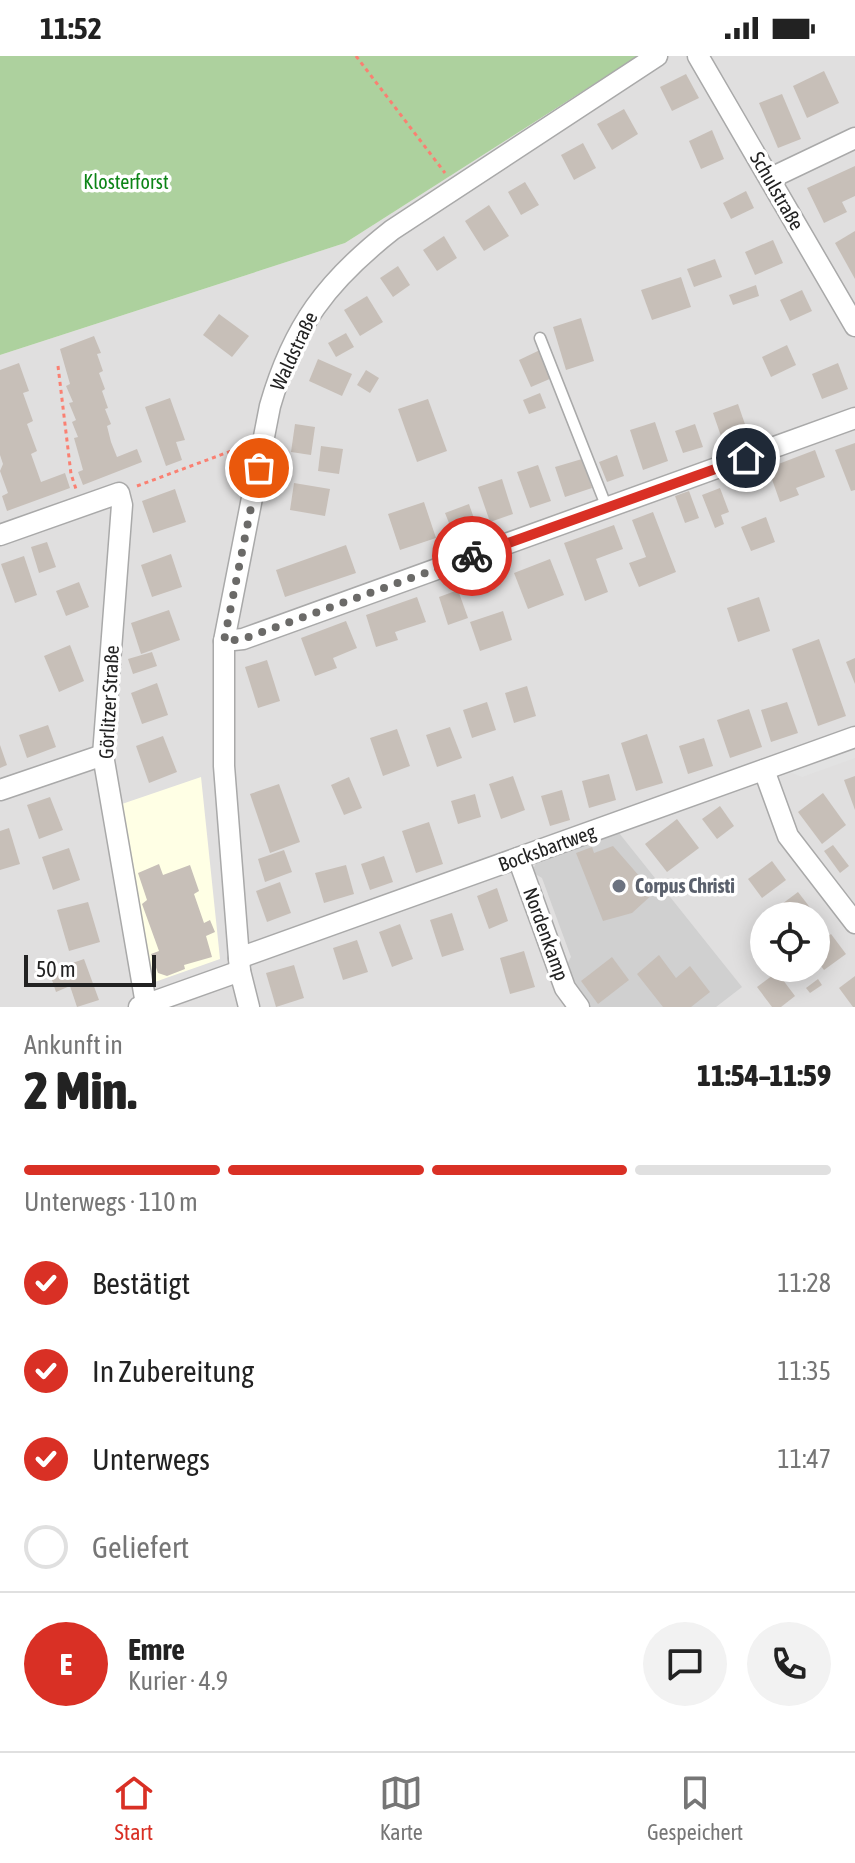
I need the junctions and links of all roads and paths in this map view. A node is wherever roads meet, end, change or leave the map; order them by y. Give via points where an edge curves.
1 (356, 56) edge
2 (657, 56) edge
3 (698, 56) edge
4 (855, 138) edge
5 (771, 178) junction
6 (456, 188) junction
7 (855, 326) edge
8 (540, 338) dead end
9 (58, 366) dead end
10 (855, 418) edge
11 (265, 439) junction
12 (119, 493) junction
13 (79, 498) dead end
14 (607, 508) junction
15 (0, 535) edge
16 (224, 641) junction
17 (855, 737) edge
18 (103, 755) junction
19 (764, 770) junction
20 (0, 790) edge
21 (518, 858) junction
22 (855, 923) edge
23 (239, 964) junction
24 (143, 1006) edge
25 (249, 1007) edge
26 (579, 1007) edge

1 - 6 path
2 - 6 street, Waldstraße
3 - 5 street, Schulstraße
4 - 5 street
5 - 7 street, Schulstraße
6 - 11 street, Waldstraße via 353,261 321,295 280,371
8 - 14 lane
9 - 13 path via 71,474
10 - 14 street
11 - 12 path
11 - 16 street, Waldstraße
12 - 15 street
12 - 18 street, Görlitzer Straße
14 - 16 street via 243,639
16 - 23 street, Waldstraße via 224,766
17 - 19 street, Bocksbartweg
18 - 20 street
18 - 24 street, Görlitzer Straße
19 - 21 street, Bocksbartweg
19 - 22 street via 788,836
21 - 23 street, Bocksbartweg
21 - 26 street, Nordenkamp via 565,988
23 - 24 street, Bocksbartweg
23 - 25 street, Waldstraße

